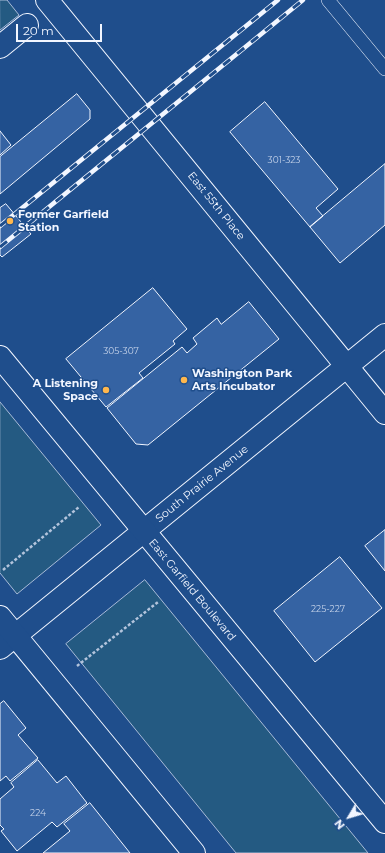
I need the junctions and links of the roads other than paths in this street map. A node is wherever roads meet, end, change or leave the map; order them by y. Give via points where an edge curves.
1 (47, 0) edge
2 (328, 0) edge
3 (27, 25) dead end
4 (0, 47) edge
5 (385, 69) edge
6 (385, 335) edge
7 (0, 357) edge
8 (347, 366) junction
9 (385, 413) edge
10 (143, 532) junction
11 (0, 617) edge
12 (8, 641) edge
13 (385, 822) edge
14 (194, 853) edge

1 - 8 street, East 55th Place
2 - 5 lane
3 - 4 street
6 - 8 street, South Prairie Avenue
7 - 10 street, East Garfield Boulevard
8 - 9 street, East 55th Place
8 - 10 street, South Prairie Avenue
10 - 12 street, South Prairie Avenue
10 - 13 street, East Garfield Boulevard
11 - 12 street
12 - 14 street

